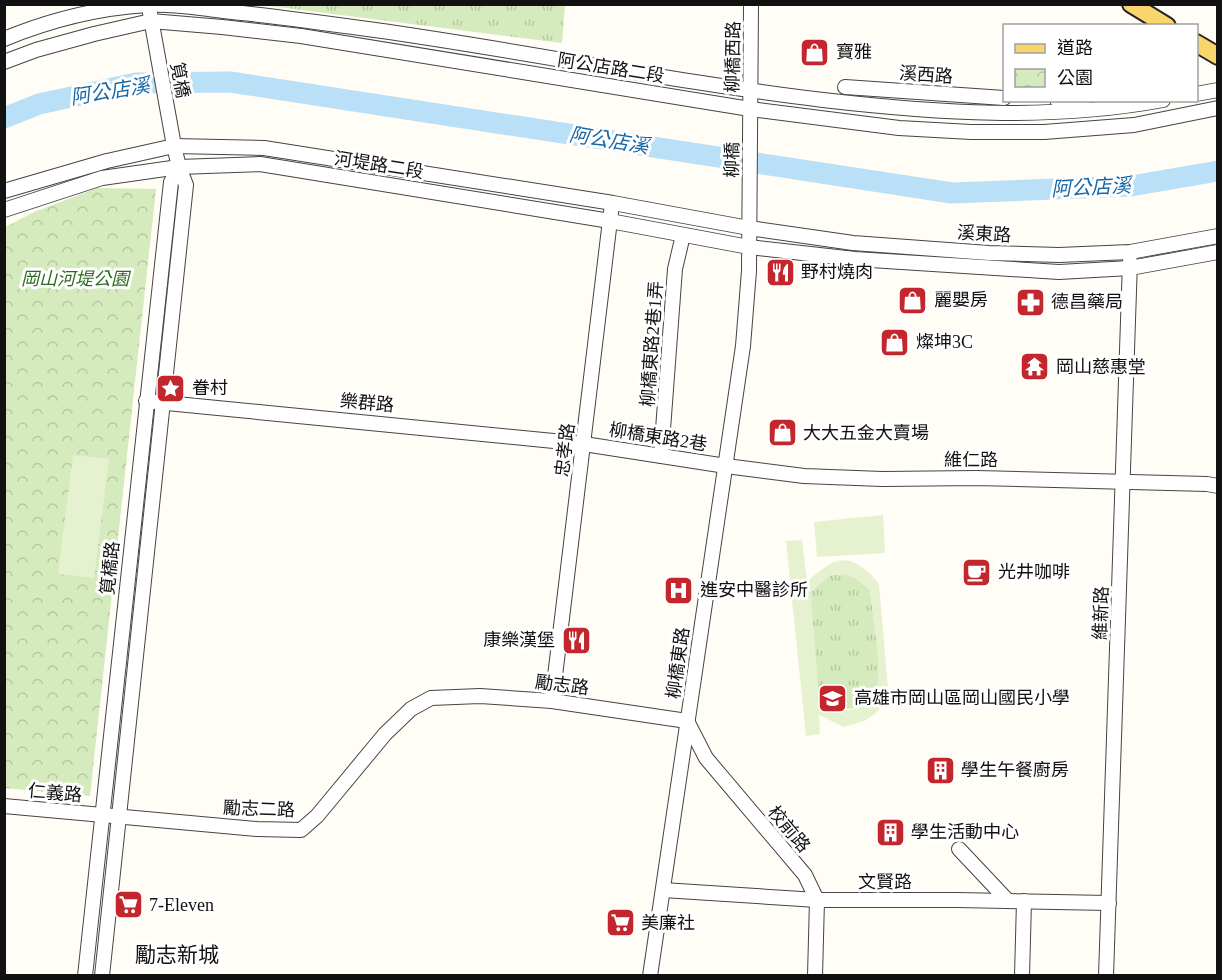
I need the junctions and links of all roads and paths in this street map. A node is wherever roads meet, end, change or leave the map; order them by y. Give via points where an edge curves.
1 (751, 4) edge
2 (1131, 4) edge
3 (148, 5) edge
4 (151, 21) junction
5 (1164, 24) edge
6 (4, 39) edge
7 (442, 39) junction
8 (1198, 44) edge
9 (1218, 56) edge
10 (439, 58) junction
11 (559, 58) junction
12 (4, 62) edge
13 (556, 77) junction
14 (845, 87) dead end
15 (1218, 90) edge
16 (750, 91) junction
17 (1198, 94) edge
18 (1003, 98) edge
19 (1154, 102) edge
20 (1218, 108) edge
21 (750, 117) junction
22 (174, 146) junction
23 (179, 167) junction
24 (4, 191) edge
25 (613, 203) junction
26 (4, 210) edge
27 (749, 212) joint
28 (610, 221) junction
29 (749, 228) junction
30 (683, 235) junction
31 (1218, 236) edge
32 (749, 247) junction
33 (1130, 252) junction
34 (1218, 252) edge
35 (1130, 268) junction
36 (147, 400) junction
37 (162, 402) junction
38 (584, 444) junction
39 (662, 456) junction
40 (726, 466) junction
41 (1124, 483) junction
42 (1218, 486) edge
43 (118, 663) junction
44 (135, 665) junction
45 (431, 698) joint
46 (552, 701) junction
47 (687, 721) junction
48 (4, 806) edge
49 (102, 815) junction
50 (119, 816) junction
51 (959, 849) dead end
52 (663, 890) junction
53 (817, 900) junction
54 (1008, 901) junction
55 (1024, 901) junction
56 (1109, 903) junction
57 (85, 973) edge
58 (102, 974) edge
59 (650, 975) edge
60 (814, 975) edge
61 (1022, 975) edge
62 (1106, 975) edge

1 - 16 street, 柳橋西路
2 - 5 main road
3 - 4 street, 筧橋
3 - 6 street, 阿公店路二段 via 82,13
3 - 7 street, 阿公店路二段 via 283,17
4 - 10 street, 阿公店路二段 via 301,36
4 - 12 street, 阿公店路二段
4 - 22 street, 筧橋
7 - 10 street
7 - 11 street, 阿公店路二段
8 - 9 main road
10 - 13 street, 阿公店路二段
11 - 13 street
11 - 16 street, 阿公店路二段
13 - 21 street, 阿公店路二段
14 - 18 street, 溪西路
15 - 17 street
16 - 19 street, 阿公店路二段 via 973,113 1045,114
16 - 21 street, 柳橋西路
20 - 21 street, 阿公店路二段 via 1134,125 1044,132 899,128
21 - 27 street, 柳橋
22 - 23 street, 筧橋路
22 - 24 street, 河堤路二段
22 - 25 street, 河堤路二段 via 264,148
23 - 26 street, 河堤路二段 via 102,178
23 - 28 street, 河堤路二段 via 260,164
23 - 36 street, 筧橋路 via 171,182
23 - 37 street, 筧橋路 via 186,184
25 - 28 street, 忠孝路
25 - 29 street, 河堤路二段
27 - 29 street, 柳橋東路
28 - 30 street, 河堤路二段
28 - 38 street, 忠孝路
29 - 32 street, 柳橋東路
29 - 33 street, 溪東路 via 854,243 989,252
30 - 32 street, 河堤路二段
30 - 39 street, 柳橋東路2巷1弄 via 675,269
31 - 33 street, 溪東路
32 - 35 street, 溪東路 via 987,269 1059,272
32 - 40 street, 柳橋東路 via 743,346
33 - 35 street, 維新路
34 - 35 street, 溪東路
35 - 41 street, 維新路
36 - 37 street, 樂群路
36 - 43 street, 筧橋路
37 - 38 street, 樂群路
37 - 44 street, 筧橋路
38 - 39 street, 柳橋東路2巷
38 - 46 street, 忠孝路
39 - 40 street, 柳橋東路2巷
40 - 41 street, 維仁路 via 804,476
40 - 47 street, 柳橋東路
41 - 42 street, 維仁路
41 - 56 street, 維新路
43 - 44 street
43 - 49 street, 筧橋路
44 - 50 street, 筧橋路
45 - 46 street, 勵志路 via 480,696
45 - 50 street, 勵志二路 via 411,709 385,734 301,830
46 - 47 street, 勵志路
47 - 52 street, 柳橋東路
47 - 53 street, 校前路 via 706,758 805,875
48 - 49 street, 仁義路
49 - 50 street, 勵志二路
49 - 57 street, 筧橋路
50 - 58 street, 筧橋路
51 - 54 street
52 - 53 street, 文賢路
52 - 59 street, 柳橋東路
53 - 54 street, 文賢路
53 - 60 street, 校前路
54 - 55 street, 文賢路
55 - 56 street, 文賢路
55 - 61 street
56 - 62 street, 維新路
57 - 58 street

